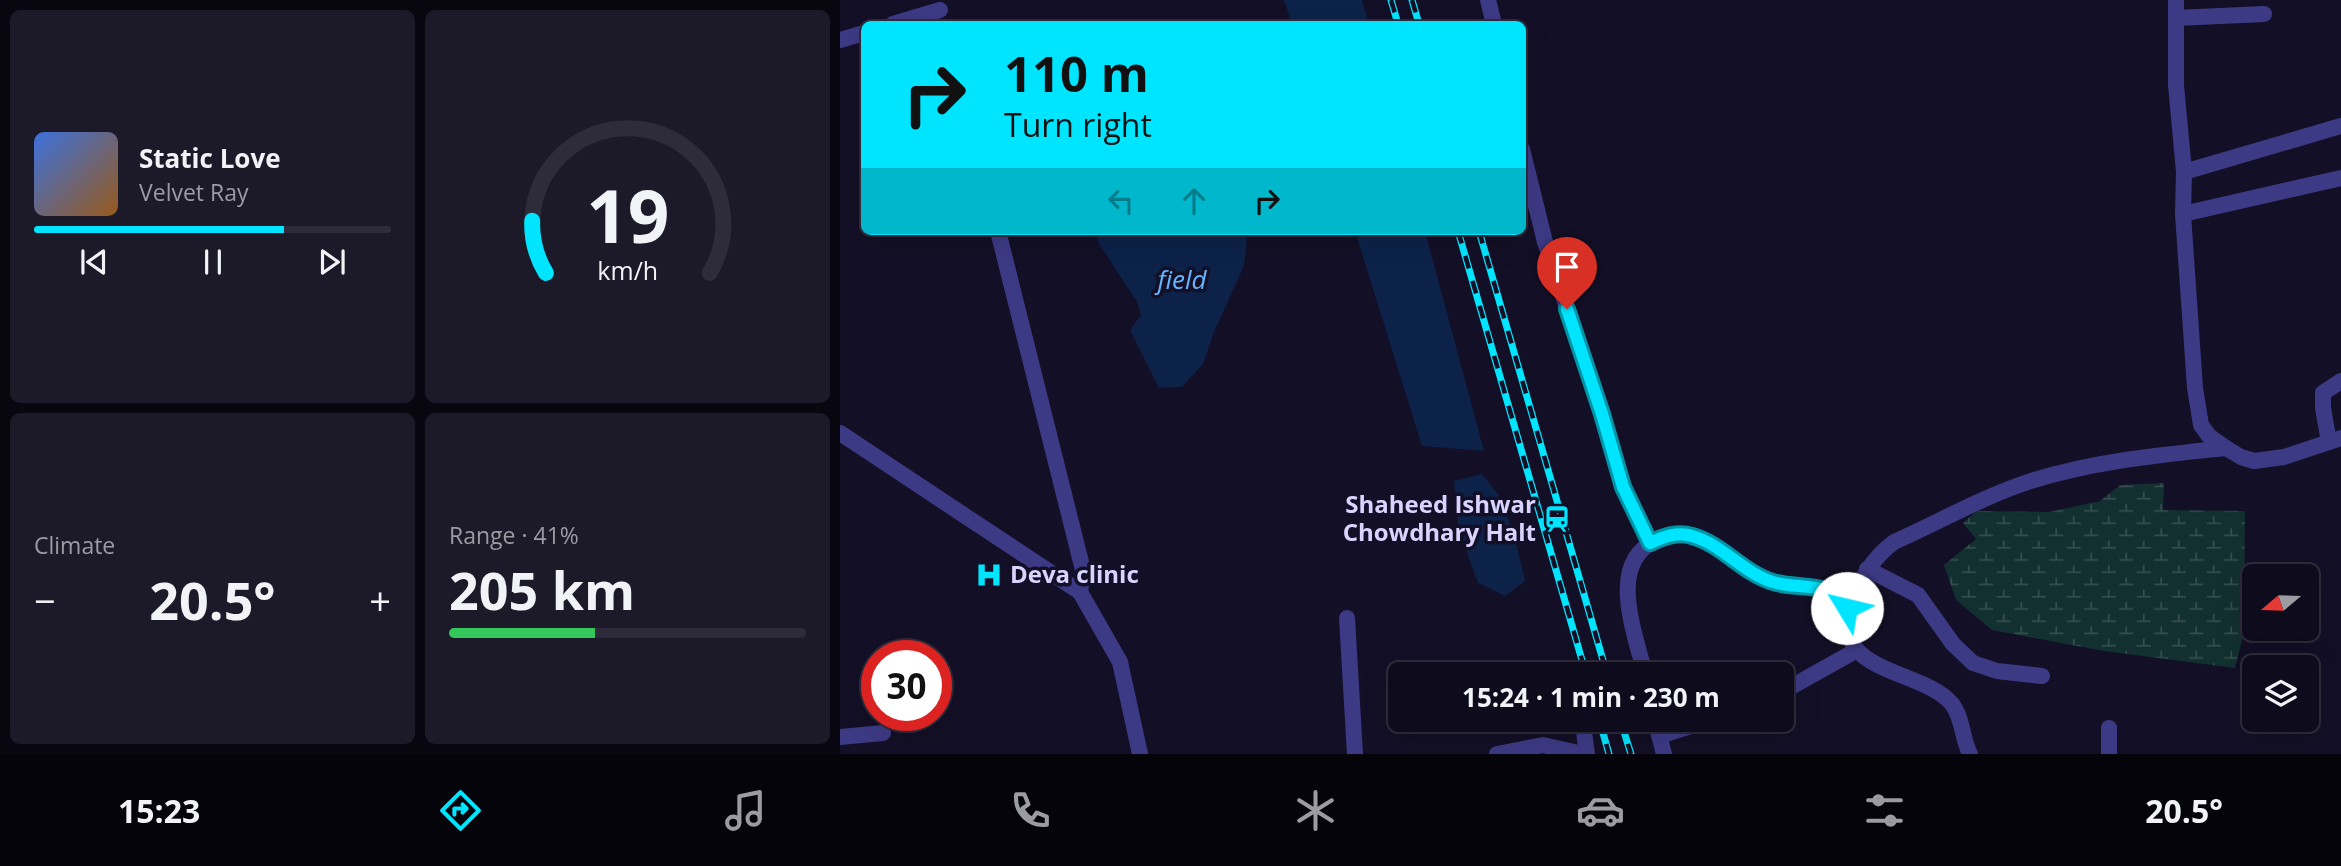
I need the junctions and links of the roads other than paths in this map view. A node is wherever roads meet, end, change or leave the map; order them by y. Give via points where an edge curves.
1 (1488, 0) edge
2 (2176, 0) edge
3 (940, 12) edge
4 (2264, 14) dead end
5 (2176, 18) junction
6 (905, 21) edge
7 (1493, 21) edge
8 (861, 34) edge
9 (840, 40) edge
10 (2341, 126) edge
11 (1526, 165) edge
12 (2184, 172) junction
13 (2341, 178) edge
14 (2183, 214) junction
15 (1000, 235) edge
16 (2341, 381) edge
17 (840, 433) edge
18 (2335, 440) edge
19 (2226, 448) junction
20 (1650, 543) junction
21 (1867, 569) junction
22 (1080, 592) junction
23 (1847, 608) junction
24 (1347, 618) dead end
25 (1857, 650) junction
26 (1642, 662) edge
27 (2042, 676) dead end
28 (1794, 685) edge
29 (2109, 729) dead end
30 (1584, 732) dead end
31 (1658, 732) edge
32 (883, 733) dead end
33 (840, 737) edge
34 (1966, 751) edge
35 (1140, 754) edge
36 (1355, 754) edge
37 (1497, 754) edge
38 (1585, 754) edge
39 (1664, 754) edge
40 (2109, 754) edge

1 - 7 street
2 - 5 street
3 - 6 street
4 - 5 street
5 - 12 street
8 - 9 street
10 - 12 street
11 - 20 street via 1545,242 1623,487
12 - 14 street
13 - 14 street
14 - 19 street via 2198,411 2209,436
15 - 22 street via 1083,570
16 - 18 street via 2323,393 2323,408
17 - 22 street
18 - 19 street via 2268,461 2241,457
19 - 21 street via 2108,462 2030,481 1894,542
20 - 23 street via 1690,535 1764,579 1828,591
20 - 26 street via 1639,551 1627,583
21 - 23 street
21 - 27 street via 1922,599 1953,644 1973,663
22 - 35 street via 1120,662
23 - 25 street via 1850,637
24 - 36 street
25 - 28 street
25 - 34 street via 1945,697 1957,712
29 - 40 street
30 - 38 street
31 - 39 street
32 - 33 street
37 - 38 street via 1543,745

